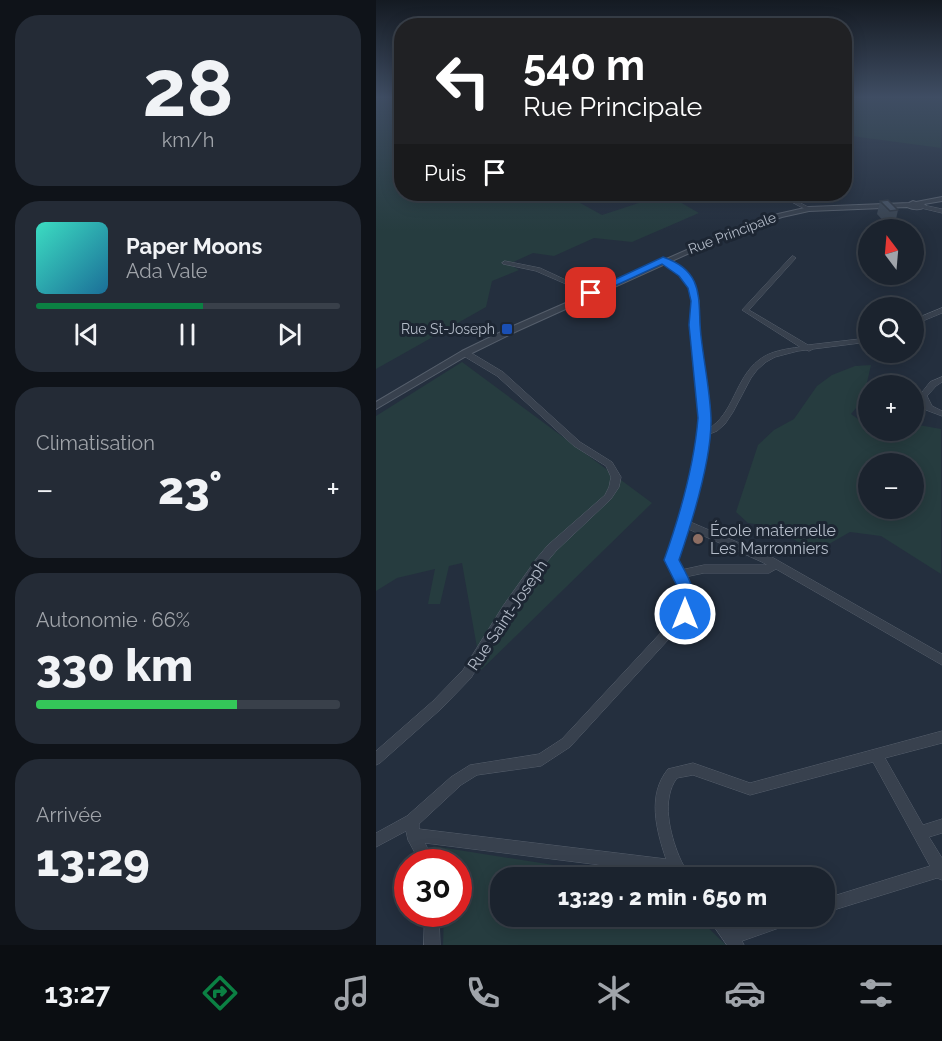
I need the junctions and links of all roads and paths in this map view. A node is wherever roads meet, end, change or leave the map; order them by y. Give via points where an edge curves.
1 (942, 199) edge
2 (794, 201) edge
3 (921, 205) junction
4 (809, 209) junction
5 (942, 211) edge
6 (793, 258) dead end
7 (663, 260) junction
8 (505, 263) dead end
9 (591, 293) junction
10 (942, 310) edge
11 (924, 318) edge
12 (858, 342) edge
13 (809, 349) junction
14 (465, 353) junction
15 (942, 379) edge
16 (376, 406) edge
17 (942, 414) edge
18 (703, 434) junction
19 (684, 523) junction
20 (774, 565) junction
21 (679, 574) junction
22 (942, 660) edge
23 (942, 737) edge
24 (877, 756) junction
25 (376, 759) edge
26 (942, 826) edge
27 (413, 828) junction
28 (919, 833) junction
29 (376, 840) edge
30 (422, 849) edge
31 (649, 867) edge
32 (678, 867) edge
33 (941, 871) edge
34 (835, 903) edge
35 (432, 927) edge
36 (722, 927) edge
37 (767, 927) edge
38 (733, 941) edge
39 (432, 945) edge

1 - 3 street
2 - 4 street
3 - 4 street, Rue Principale
3 - 5 street
4 - 7 street, Rue Principale via 746,227
6 - 13 street via 745,310
7 - 9 street, Rue Principale
7 - 18 street via 682,274 693,288 696,301 694,325
8 - 9 street via 538,269
9 - 14 street, Rue Principale
10 - 11 street
12 - 13 street
13 - 18 street via 762,361 719,427
14 - 16 street, Rue Principale
14 - 25 street, Rue Saint-Joseph via 500,374 577,444 609,464 614,470 614,487 541,561 467,674
15 - 17 street via 923,396 929,408
18 - 19 street via 698,474
19 - 20 street
19 - 21 street via 671,560
20 - 21 street via 769,569 704,569
20 - 22 street
21 - 27 street via 686,588 685,614 566,743 541,760 475,769 456,781
23 - 24 street
24 - 28 street
24 - 32 street via 750,789 693,769 673,773 663,787 661,806
26 - 28 street
27 - 29 street
27 - 30 street
27 - 31 street
28 - 33 street
33 - 34 street
35 - 39 street
36 - 38 street
37 - 38 street

